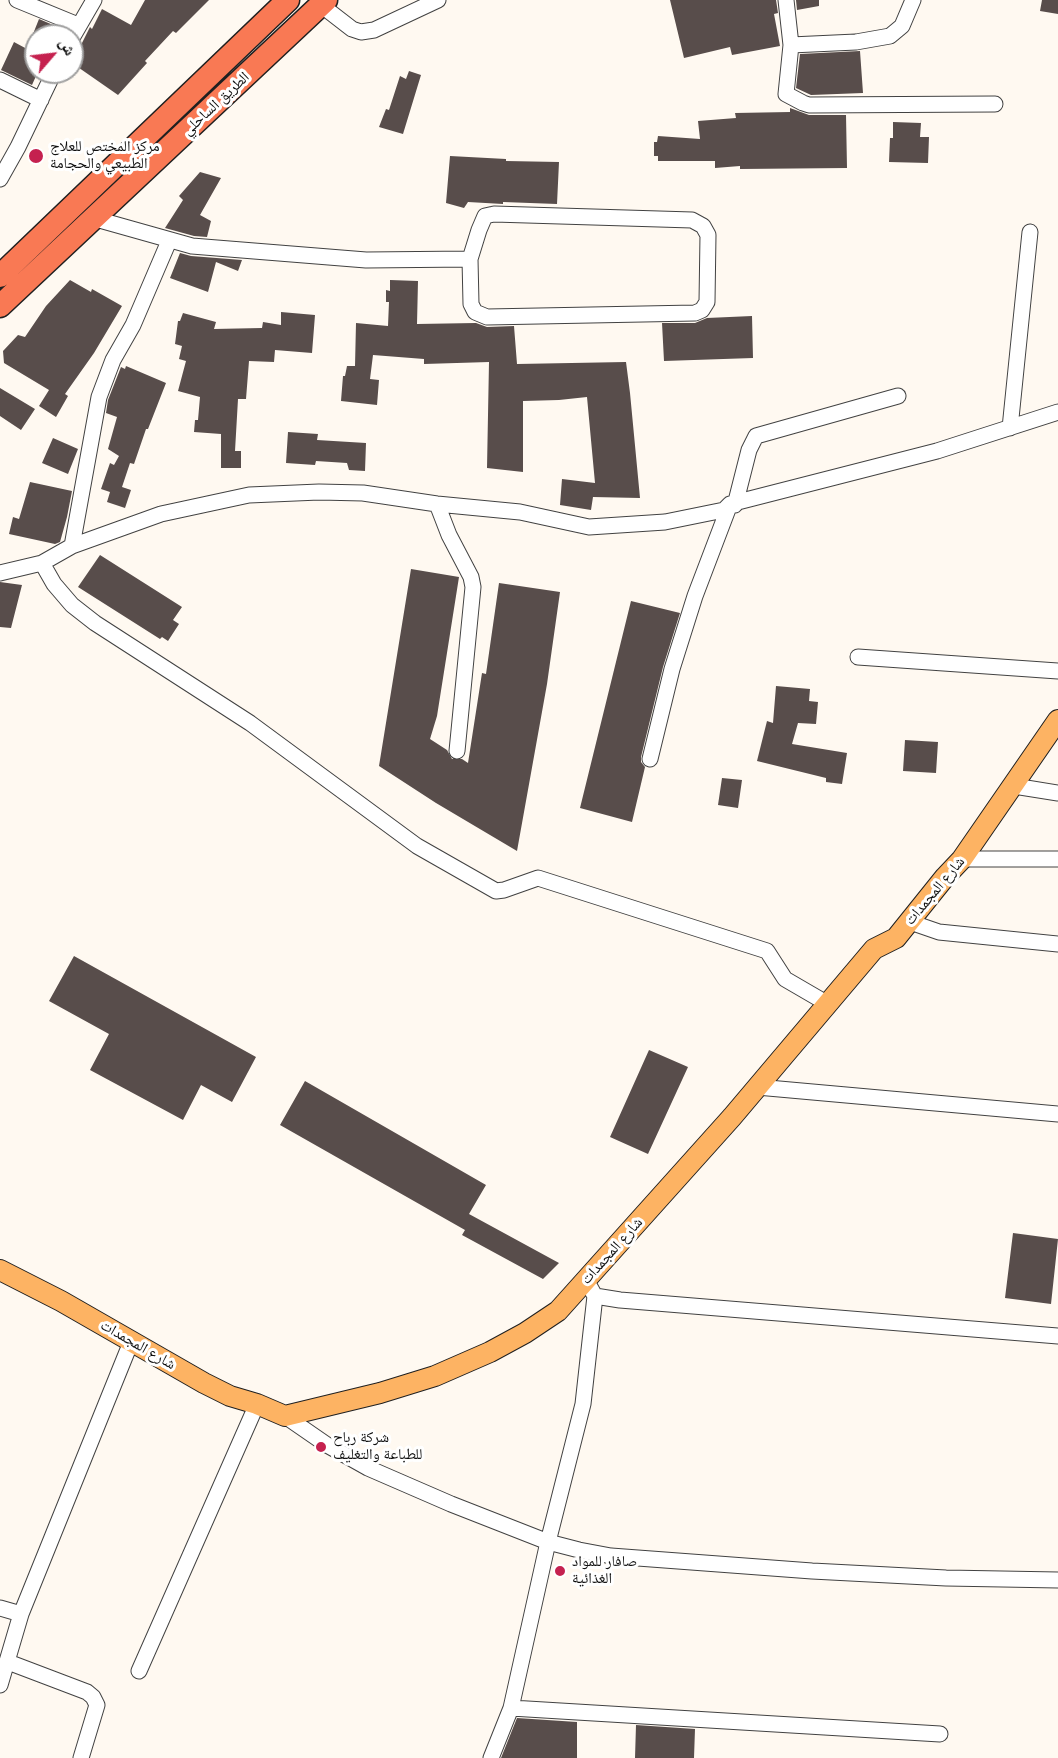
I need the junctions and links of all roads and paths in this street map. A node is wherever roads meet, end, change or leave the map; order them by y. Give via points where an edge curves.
1 (17, 0) edge
2 (94, 0) edge
3 (288, 0) edge
4 (438, 0) edge
5 (786, 0) edge
6 (913, 0) edge
7 (324, 3) edge
8 (62, 24) edge
9 (79, 24) edge
10 (791, 45) junction
11 (0, 80) edge
12 (48, 84) edge
13 (41, 100) junction
14 (995, 104) dead end
15 (0, 178) edge
16 (96, 219) junction
17 (1030, 232) dead end
18 (169, 241) junction
19 (470, 259) junction
20 (0, 275) edge
21 (23, 285) junction
22 (0, 306) edge
23 (898, 396) dead end
24 (1058, 412) edge
25 (1010, 428) junction
26 (437, 504) junction
27 (733, 505) junction
28 (72, 546) junction
29 (42, 563) junction
30 (0, 573) edge
31 (858, 657) dead end
32 (1058, 671) edge
33 (1058, 720) edge
34 (457, 751) dead end
35 (650, 759) dead end
36 (1014, 786) junction
37 (1058, 793) edge
38 (962, 859) junction
39 (1058, 859) edge
40 (910, 922) junction
41 (1058, 944) edge
42 (828, 1004) junction
43 (757, 1087) junction
44 (1058, 1114) edge
45 (0, 1270) edge
46 (590, 1288) junction
47 (1058, 1336) edge
48 (131, 1342) junction
49 (257, 1404) junction
50 (285, 1416) junction
51 (548, 1542) junction
52 (1058, 1580) edge
53 (0, 1608) edge
54 (21, 1614) junction
55 (8, 1662) junction
56 (139, 1671) dead end
57 (0, 1685) edge
58 (511, 1708) junction
59 (940, 1734) dead end
60 (81, 1758) edge
61 (491, 1758) edge

1 - 8 street
2 - 9 street
3 - 20 highway, الطريق الساحلي
4 - 7 street via 374,30 361,32 352,29
5 - 10 street
6 - 10 street via 902,26 890,36
7 - 16 highway, الطريق الساحلي
10 - 14 street via 786,94 809,105
11 - 13 street
12 - 13 street
13 - 15 street
16 - 18 street
16 - 21 highway, الطريق الساحلي
17 - 25 street
18 - 19 street via 366,260
18 - 28 street via 99,397
19 - 19 street via 471,304 475,312 487,317 695,313 707,302 708,235 703,226 692,220 495,214 485,216
20 - 21 highway
21 - 22 highway, الطريق الساحلي
23 - 27 street via 756,436
24 - 25 street
25 - 27 street
26 - 27 street via 520,512 589,526 665,522
26 - 28 street via 363,493 249,495 161,514
26 - 34 street via 473,587
27 - 35 street via 695,597
28 - 29 street
29 - 30 street
29 - 42 street via 72,605 94,623 250,723 417,846 476,880 496,891 538,878 767,951 785,979
31 - 32 street
33 - 36 main road, شارع المجمدات
36 - 37 street
36 - 38 main road, شارع المجمدات
38 - 39 street
38 - 40 main road, شارع المجمدات
40 - 41 street via 939,932
40 - 42 main road, شارع المجمدات via 896,938 874,949
42 - 43 main road, شارع المجمدات
43 - 44 street
43 - 46 main road, شارع المجمدات
45 - 48 main road, شارع المجمدات
46 - 47 street via 635,1302
46 - 50 main road, شارع المجمدات via 525,1334 435,1376 380,1394
46 - 51 street via 583,1404
48 - 49 main road, شارع المجمدات via 230,1396
48 - 54 street
49 - 50 main road, شارع المجمدات
49 - 56 street
50 - 51 street via 368,1468
51 - 52 street via 611,1556 801,1571
51 - 58 street
53 - 54 street
54 - 55 street
55 - 57 street
55 - 60 street via 93,1697 98,1705
58 - 59 street
58 - 61 street

